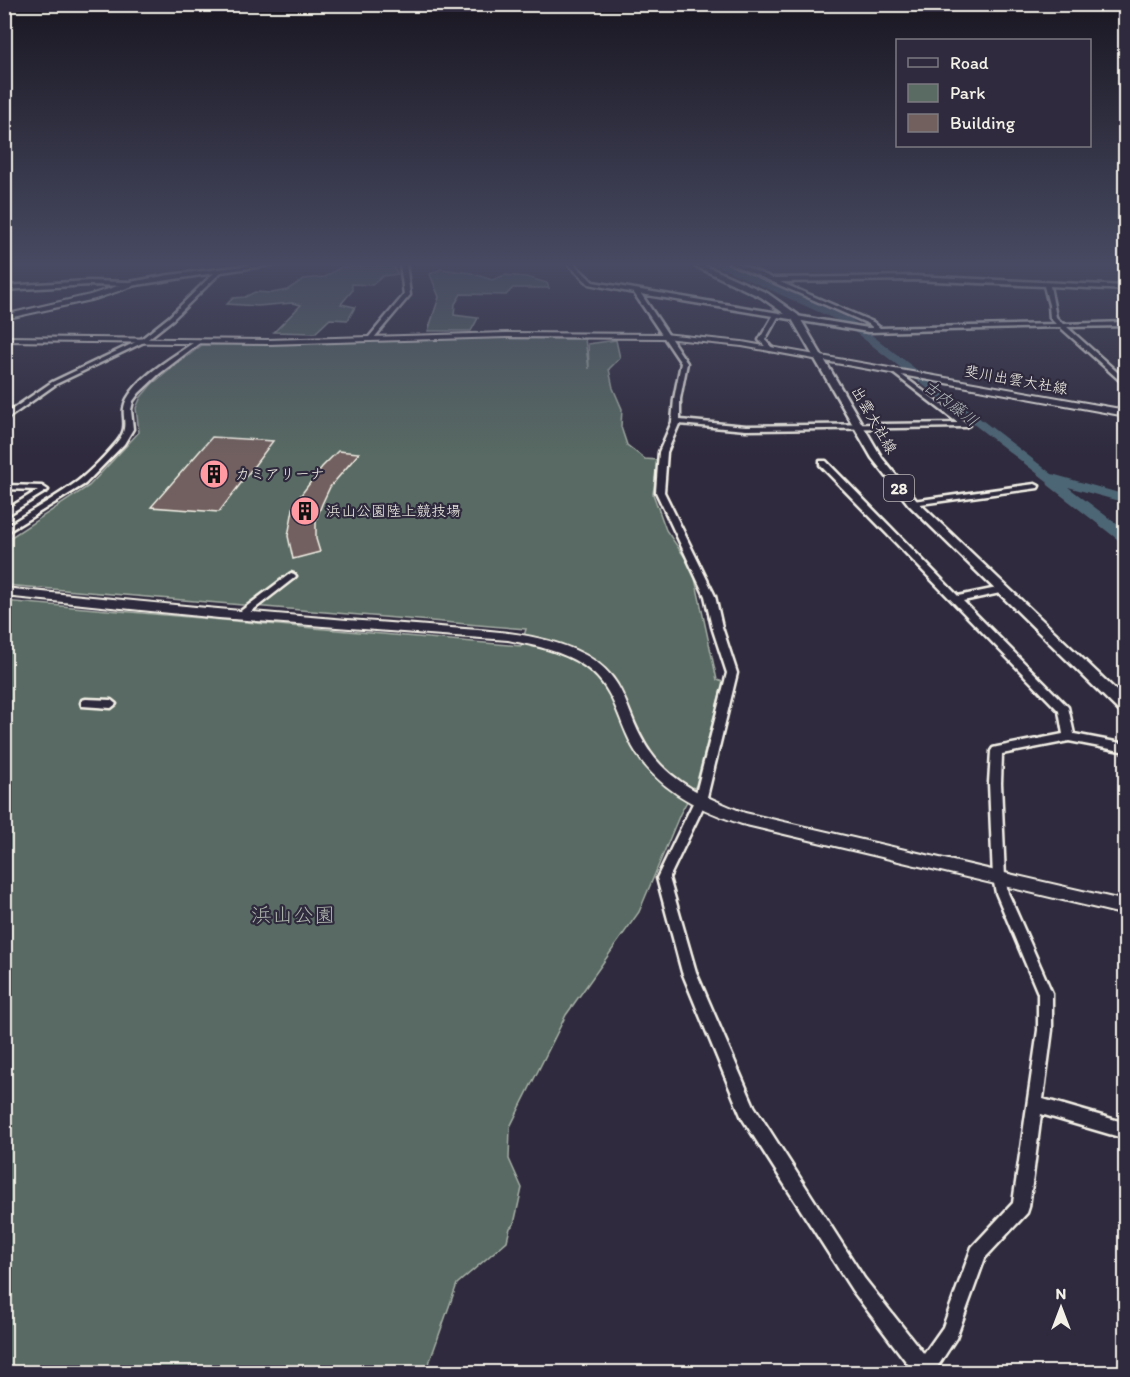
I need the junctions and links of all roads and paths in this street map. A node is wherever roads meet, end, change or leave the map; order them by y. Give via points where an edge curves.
1 (159, 327) edge
2 (380, 327) edge
3 (659, 327) edge
4 (769, 327) edge
5 (801, 327) edge
6 (861, 327) edge
7 (955, 327) edge
8 (1063, 327) edge
9 (874, 329) joint
10 (664, 336) junction
11 (371, 338) junction
12 (4, 339) edge
13 (141, 341) junction
14 (199, 341) junction
15 (770, 349) junction
16 (820, 358) junction
17 (897, 372) junction
18 (1125, 384) edge
19 (1125, 413) edge
20 (4, 419) edge
21 (676, 422) junction
22 (860, 426) junction
23 (824, 463) dead end
24 (1035, 486) dead end
25 (4, 487) edge
26 (913, 503) junction
27 (4, 515) edge
28 (4, 532) edge
29 (291, 576) dead end
30 (1002, 590) junction
31 (4, 592) edge
32 (956, 599) junction
33 (241, 615) junction
34 (86, 703) dead end
35 (111, 704) dead end
36 (1125, 709) edge
37 (1069, 736) junction
38 (1125, 748) edge
39 (700, 801) junction
40 (999, 878) junction
41 (1125, 908) edge
42 (1036, 1105) junction
43 (1125, 1131) edge
44 (924, 1371) edge

1 - 13 street
2 - 11 street
3 - 10 street
4 - 15 street via 762,340
5 - 16 main road, 出雲大社線 / 28
6 - 9 street
7 - 9 street
8 - 18 street
10 - 11 main road, 斐川出雲大社線
10 - 15 main road, 斐川出雲大社線
10 - 21 street via 684,363 676,399
11 - 14 main road, 斐川出雲大社線
12 - 13 main road, 斐川出雲大社線
13 - 14 main road, 斐川出雲大社線
13 - 20 street via 54,383
14 - 28 street via 133,396 126,408 129,429 82,482
15 - 16 main road, 斐川出雲大社線
16 - 17 main road, 斐川出雲大社線
16 - 22 main road, 出雲大社線 / 28
17 - 19 main road, 斐川出雲大社線
17 - 22 street via 965,425
21 - 22 street via 746,428
21 - 39 street via 663,452 660,492 710,596 732,672
22 - 26 main road, 出雲大社線 / 28 via 891,478
23 - 32 street
24 - 26 street
25 - 27 street via 44,490
26 - 30 main road, 出雲大社線 / 28
29 - 33 street
30 - 32 street
30 - 36 main road, 出雲大社線 / 28
31 - 33 main road
32 - 37 street via 1064,710
33 - 39 main road via 508,636 573,653 602,674 616,693 647,758 663,776
34 - 35 street
37 - 38 street
37 - 40 street via 997,751
39 - 40 main road via 742,818
39 - 44 street via 663,878 689,972 748,1112 858,1284
40 - 41 main road
40 - 42 street via 1045,993
42 - 43 street
42 - 44 street via 1021,1207 978,1253 950,1332

